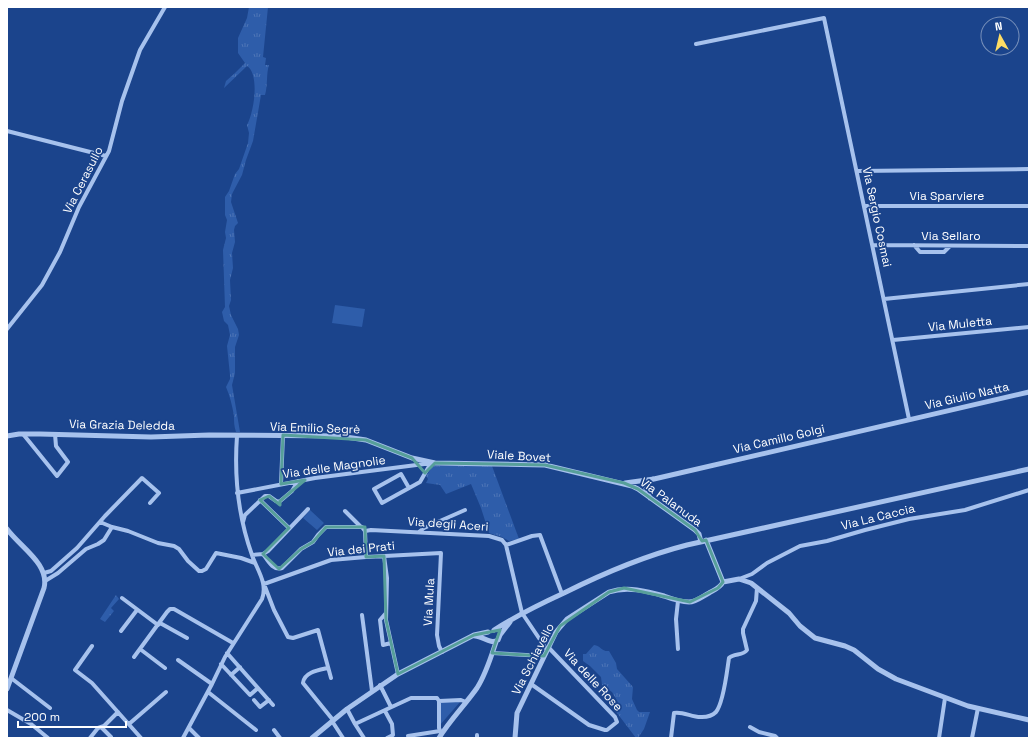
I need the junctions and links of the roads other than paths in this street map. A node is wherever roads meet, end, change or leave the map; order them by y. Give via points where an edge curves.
1 (165, 7) edge
2 (696, 44) dead end
3 (7, 131) edge
4 (106, 156) junction
5 (1029, 169) edge
6 (857, 171) junction
7 (864, 206) junction
8 (1029, 206) edge
9 (873, 246) junction
10 (1029, 246) edge
11 (1029, 284) edge
12 (884, 299) junction
13 (1029, 327) edge
14 (7, 329) edge
15 (893, 340) junction
16 (1029, 392) edge
17 (910, 419) junction
18 (23, 434) junction
19 (55, 434) junction
20 (283, 435) junction
21 (7, 436) edge
22 (237, 436) junction
23 (412, 458) junction
24 (434, 463) junction
25 (418, 466) junction
26 (404, 468) junction
27 (1029, 470) edge
28 (654, 478) junction
29 (423, 479) junction
30 (298, 481) junction
31 (624, 483) junction
32 (281, 484) junction
33 (409, 488) junction
34 (1029, 490) edge
35 (237, 493) junction
36 (650, 499) junction
37 (260, 500) junction
38 (150, 503) dead end
39 (308, 509) dead end
40 (465, 510) dead end
41 (344, 511) dead end
42 (100, 522) junction
43 (242, 523) junction
44 (112, 527) junction
45 (289, 528) junction
46 (7, 529) edge
47 (363, 529) junction
48 (419, 532) junction
49 (704, 541) junction
50 (506, 545) junction
51 (263, 554) junction
52 (441, 554) joint
53 (252, 555) junction
54 (384, 556) junction
55 (366, 557) junction
56 (255, 563) junction
57 (51, 571) junction
58 (44, 573) junction
59 (739, 579) junction
60 (47, 580) junction
61 (723, 582) junction
62 (264, 584) junction
63 (757, 588) junction
64 (562, 594) junction
65 (122, 598) dead end
66 (678, 601) junction
67 (137, 610) junction
68 (386, 613) junction
69 (522, 613) junction
70 (362, 615) dead end
71 (513, 619) junction
72 (159, 624) junction
73 (121, 631) dead end
74 (491, 631) junction
75 (500, 635) junction
76 (474, 636) junction
77 (187, 638) dead end
78 (488, 640) junction
79 (496, 642) junction
80 (233, 643) junction
81 (391, 643) junction
82 (92, 646) dead end
83 (140, 649) junction
84 (548, 649) junction
85 (678, 650) dead end
86 (442, 652) junction
87 (227, 653) junction
88 (491, 656) junction
89 (544, 656) junction
90 (134, 657) dead end
91 (178, 660) dead end
92 (222, 664) junction
93 (240, 667) junction
94 (166, 668) dead end
95 (328, 668) junction
96 (398, 674) junction
97 (231, 675) junction
98 (11, 678) junction
99 (331, 678) dead end
100 (212, 684) junction
101 (531, 684) junction
102 (380, 685) junction
103 (258, 688) junction
104 (7, 689) edge
105 (372, 691) junction
106 (166, 692) dead end
107 (208, 692) junction
108 (945, 698) junction
109 (254, 700) dead end
110 (269, 700) junction
111 (439, 701) junction
112 (466, 702) junction
113 (274, 705) dead end
114 (50, 708) dead end
115 (391, 708) junction
116 (978, 708) junction
117 (347, 709) junction
118 (7, 710) edge
119 (385, 711) junction
120 (118, 712) junction
121 (332, 720) junction
122 (1029, 720) edge
123 (129, 724) junction
124 (355, 724) junction
125 (101, 727) junction
126 (750, 727) dead end
127 (189, 728) junction
128 (256, 730) dead end
129 (274, 730) dead end
130 (440, 734) edge
131 (408, 736) dead end
132 (111, 737) edge
133 (517, 737) edge
134 (48, 738) edge
135 (90, 738) edge
136 (141, 738) edge
137 (184, 738) edge
138 (199, 738) edge
139 (280, 738) edge
140 (312, 738) edge
141 (343, 738) edge
142 (364, 738) edge
143 (387, 738) edge
144 (671, 738) edge
145 (777, 738) edge
146 (939, 738) edge
147 (972, 738) edge

1 - 4 street, Via Cerasullo via 140,50 122,101 114,138
2 - 6 street, Via Sergio Cosmai via 824,18
3 - 4 street
4 - 14 street, Via Cerasullo via 42,285
5 - 6 street
6 - 7 street, Via Sergio Cosmai
7 - 8 street, Via Sparviere
7 - 9 street, Via Sergio Cosmai
9 - 10 street, Via Sellaro
9 - 12 street, Via Sergio Cosmai
11 - 12 street
12 - 15 street, Via Sergio Cosmai
13 - 15 street, Via Muletta
15 - 17 street, Via Sergio Cosmai
16 - 17 street, Via Giulio Natta
17 - 28 street, Via Camillo Golgi
18 - 19 street, Via Grazia Deledda
18 - 19 street via 57,476 68,462 56,446
18 - 21 street, Via Grazia Deledda
19 - 22 street, Via Grazia Deledda
20 - 22 street, Via Emilio Segrè
20 - 23 street, Via Emilio Segrè via 361,439
20 - 32 street
22 - 35 street
23 - 24 street, Viale Bovet
23 - 26 street via 413,463
24 - 25 street, Via delle Magnolie
24 - 29 street via 430,465
24 - 31 street, Viale Bovet via 545,465
25 - 26 street, Via delle Magnolie
25 - 29 street
26 - 30 street, Via delle Magnolie
27 - 49 street
28 - 31 street, Via Camillo Golgi
28 - 36 street via 646,489
29 - 33 street
30 - 32 street, Via delle Magnolie
30 - 37 street via 292,491 279,502 269,496
31 - 36 street, Via Palanuda via 638,489
32 - 35 street, Via delle Magnolie
33 - 33 street via 382,503 374,490 401,474
34 - 59 street, Via La Caccia via 965,510 908,519 800,546
35 - 43 street
36 - 49 street, Via Palanuda via 695,530
37 - 43 street via 245,515
37 - 45 street
38 - 42 street via 159,493 142,478
39 - 45 street
40 - 48 street
41 - 47 street
42 - 44 street
42 - 57 street via 87,538
43 - 53 street
44 - 56 street via 174,546 202,572 216,553
44 - 60 street via 104,540 86,549
45 - 51 street
46 - 58 street via 40,565
47 - 48 street, Via degli Aceri
47 - 51 street, Via degli Aceri via 326,527 313,542 279,569 269,563
47 - 55 street
48 - 50 street, Via degli Aceri via 489,536 502,540
49 - 61 street, Via Palanuda
49 - 64 street via 631,562
50 - 64 street via 540,535
50 - 69 street
51 - 53 street
52 - 54 street, Via dei Prati
52 - 86 street, Via Mula via 437,635
53 - 56 street
54 - 55 street, Via dei Prati
54 - 68 street via 387,578
55 - 62 street, Via dei Prati via 331,560
56 - 62 street
57 - 58 street
57 - 60 street
58 - 60 street
59 - 61 street
59 - 63 street via 752,583
60 - 98 street
61 - 66 street, Via Schiavello via 718,588 690,602
62 - 80 street via 262,599
62 - 95 street via 288,636 293,638 318,630
63 - 108 street via 815,638 854,650 896,679
63 - 144 street via 756,602 743,629 747,650 729,658 725,686 717,709 712,715 703,717 674,713
64 - 69 street
65 - 67 street
66 - 84 street, Via Schiavello via 624,588 609,592 567,620 556,632
66 - 85 street
67 - 72 street
67 - 73 street
68 - 81 street
68 - 81 street via 380,620 383,645
69 - 71 street
69 - 84 street
70 - 105 street
71 - 74 street
71 - 75 street
72 - 77 street
72 - 80 street via 170,609 174,609
72 - 83 street
74 - 75 street via 497,631
74 - 76 street
74 - 78 street via 486,636
75 - 79 street
76 - 78 street
76 - 86 street
78 - 79 street
78 - 88 street
79 - 88 street
80 - 87 street
81 - 96 street
82 - 120 street via 75,670 92,683
83 - 90 street
83 - 94 street
84 - 89 street, Via Schiavello
84 - 101 street, Via delle Rose via 617,722 608,730 589,725
86 - 96 street
87 - 92 street
87 - 93 street
88 - 89 street
88 - 112 street via 483,677
89 - 101 street, Via Schiavello
91 - 100 street
92 - 97 street
92 - 100 street
93 - 97 street
93 - 103 street
95 - 99 street
95 - 121 street via 310,673 303,680
96 - 102 street
97 - 103 street via 250,695
98 - 104 street
98 - 114 street
100 - 107 street
101 - 133 street, Via Schiavello via 517,712
102 - 105 street
102 - 115 street
103 - 110 street
105 - 117 street
106 - 123 street
107 - 127 street
107 - 128 street
108 - 116 street
108 - 146 street
109 - 110 street via 260,707
110 - 113 street
111 - 112 street
111 - 115 street via 437,698 411,698
111 - 130 street
112 - 130 street
115 - 119 street
116 - 122 street
116 - 147 street
117 - 121 street
117 - 124 street
118 - 134 street
119 - 124 street
119 - 143 street via 393,730 393,735
120 - 123 street
120 - 125 street
121 - 140 street
121 - 141 street
123 - 136 street
124 - 142 street
125 - 132 street
125 - 135 street
126 - 145 street
127 - 137 street
127 - 138 street
129 - 139 street
130 - 131 street

